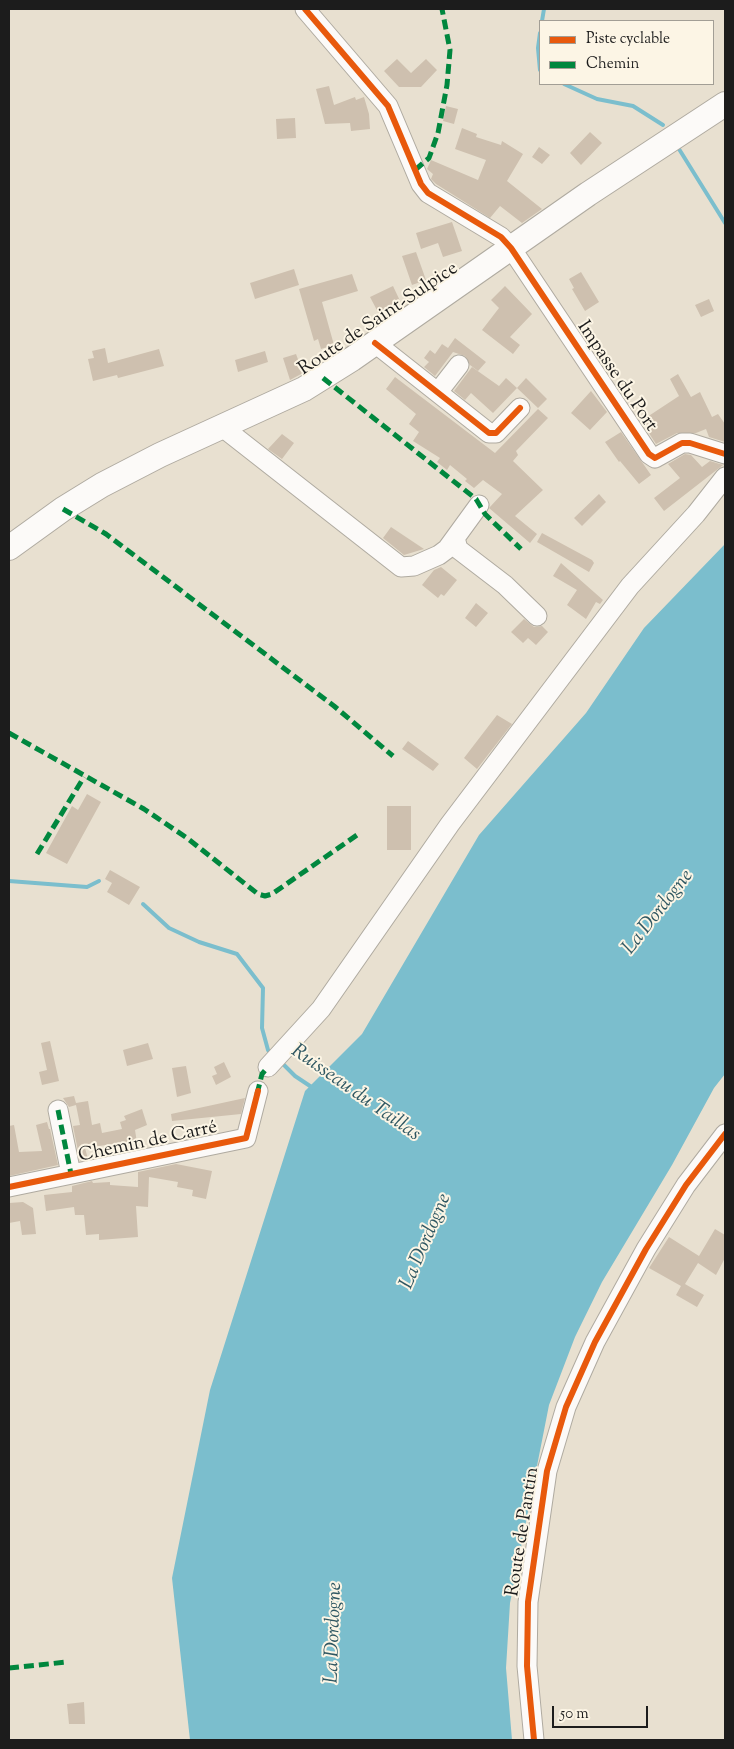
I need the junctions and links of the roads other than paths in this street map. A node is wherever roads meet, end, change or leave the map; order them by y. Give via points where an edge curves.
1 (306, 9) edge
2 (725, 104) edge
3 (511, 248) junction
4 (375, 343) junction
5 (459, 365) dead end
6 (438, 392) junction
7 (520, 408) dead end
8 (221, 426) junction
9 (725, 454) edge
10 (725, 477) edge
11 (479, 505) dead end
12 (455, 538) junction
13 (9, 548) edge
14 (537, 616) dead end
15 (273, 1062) dead end
16 (258, 1091) dead end
17 (58, 1110) dead end
18 (725, 1134) edge
19 (71, 1174) junction
20 (9, 1187) edge
21 (534, 1740) edge

1 - 3 street via 388,106 421,184 428,193 501,237
2 - 3 main road, Route de Saint-Sulpice
3 - 4 main road, Route de Saint-Sulpice
3 - 9 street, Impasse du Port via 650,454 655,458 682,443 690,443
4 - 6 street
4 - 8 main road, Route de Saint-Sulpice via 304,389
5 - 6 street
6 - 7 street via 489,433 496,433
8 - 12 street via 401,567 414,566 439,555
8 - 13 main road, Route de Saint-Sulpice via 102,485
10 - 15 street via 630,586 450,824 321,1009
11 - 12 street
12 - 14 street via 458,549 505,585
16 - 19 street, Chemin de Carré via 246,1138
17 - 19 street
18 - 21 street, Route de Pantin via 686,1185 646,1248 595,1342 566,1407 547,1471 528,1602 527,1666
19 - 20 street, Chemin de Carré

